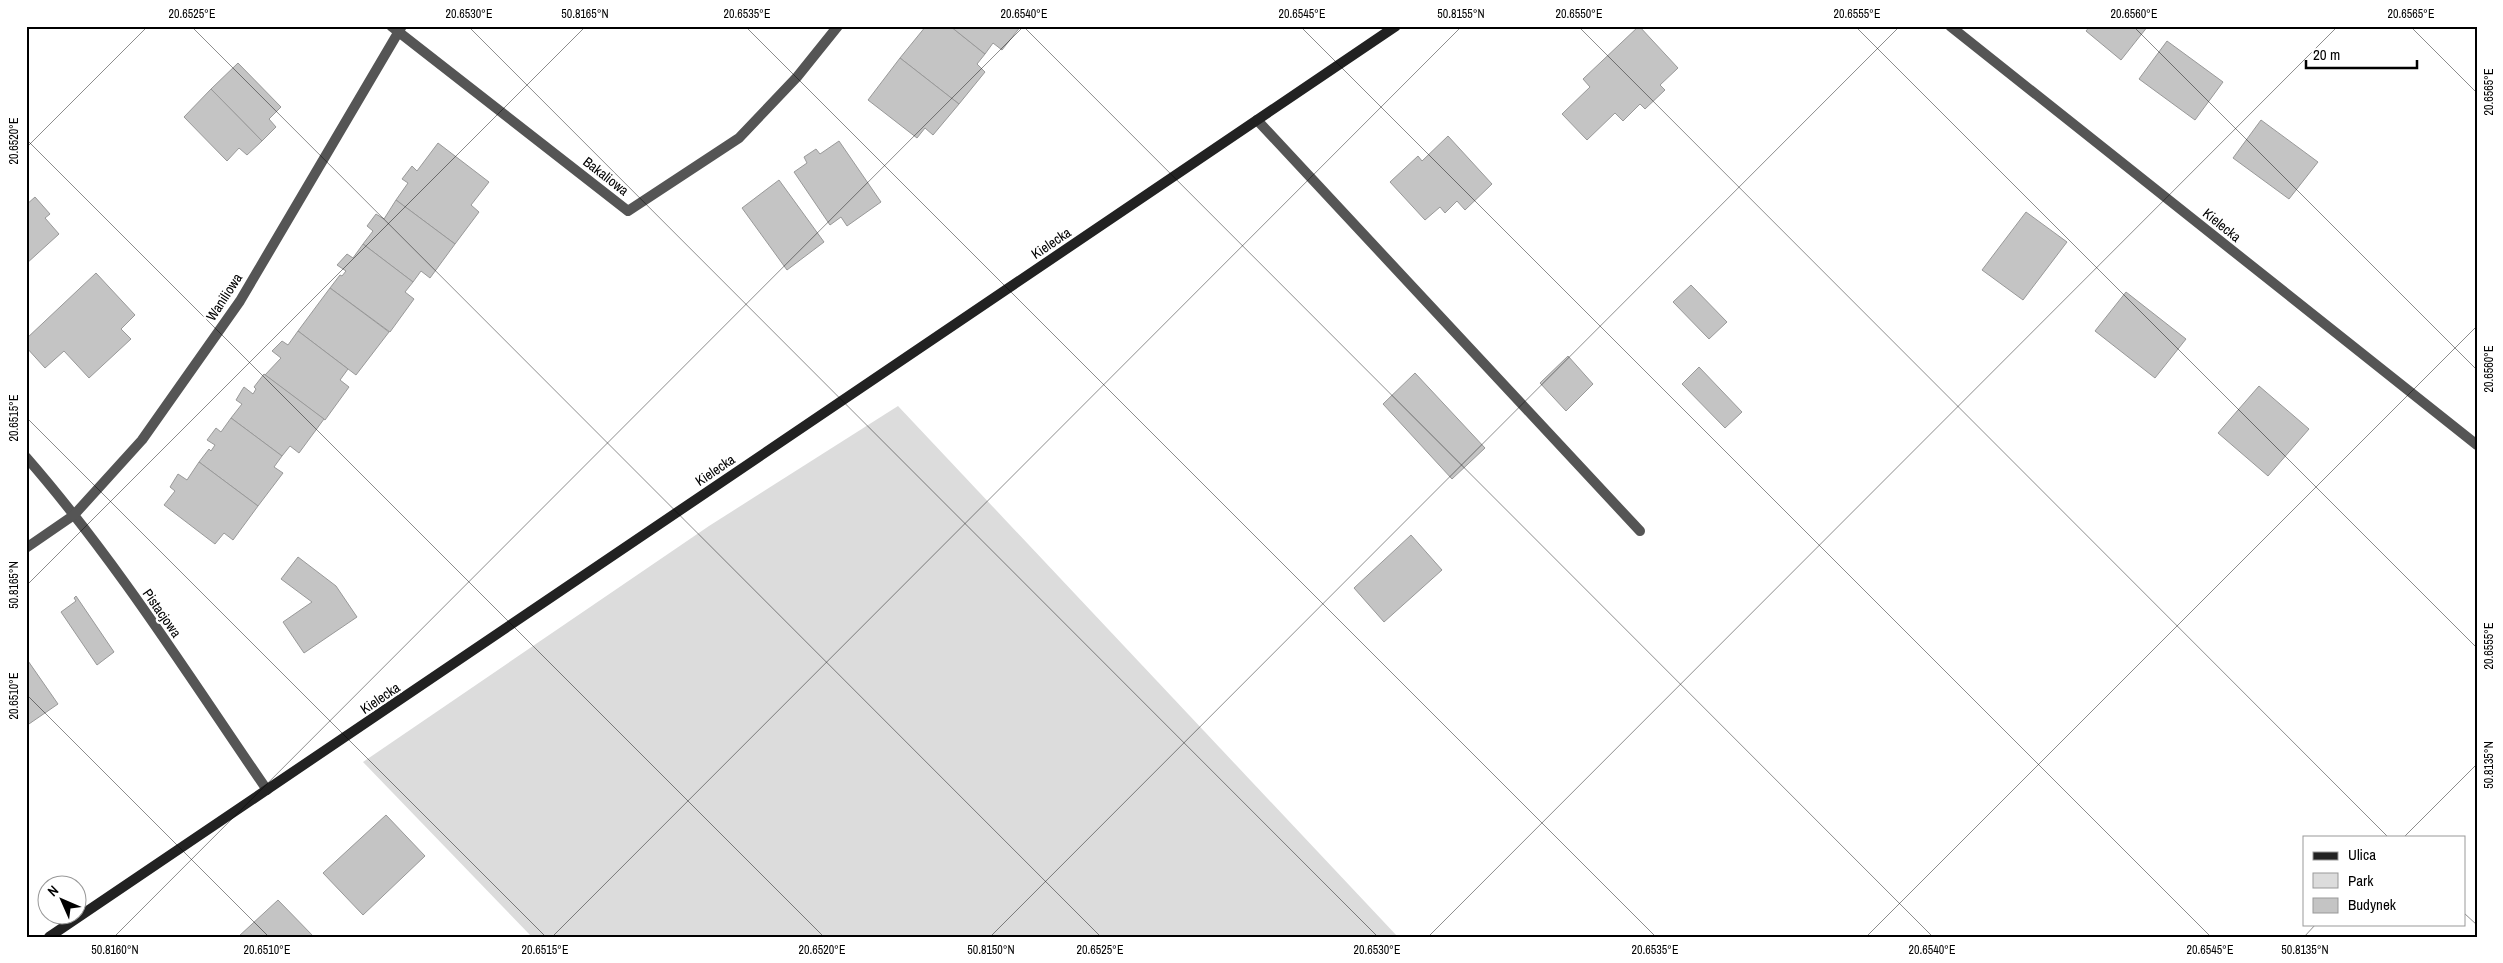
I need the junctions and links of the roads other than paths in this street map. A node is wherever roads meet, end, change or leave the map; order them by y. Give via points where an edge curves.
1 (838, 26) edge
2 (1396, 26) edge
3 (1950, 26) edge
4 (397, 29) edge
5 (1257, 120) junction
6 (2477, 445) edge
7 (26, 457) edge
8 (74, 516) junction
9 (1640, 532) dead end
10 (26, 548) edge
11 (267, 790) junction
12 (49, 937) edge

1 - 4 street, Bakaliowa via 797,77 739,138 628,211
2 - 5 street, Kielecka
3 - 6 street, Kielecka
4 - 8 street, Waniliowa via 240,301 142,440
5 - 9 street
5 - 11 street, Kielecka
7 - 8 street, Pistacjowa
8 - 10 street, Waniliowa
8 - 11 street, Pistacjowa
11 - 12 street, Kielecka

